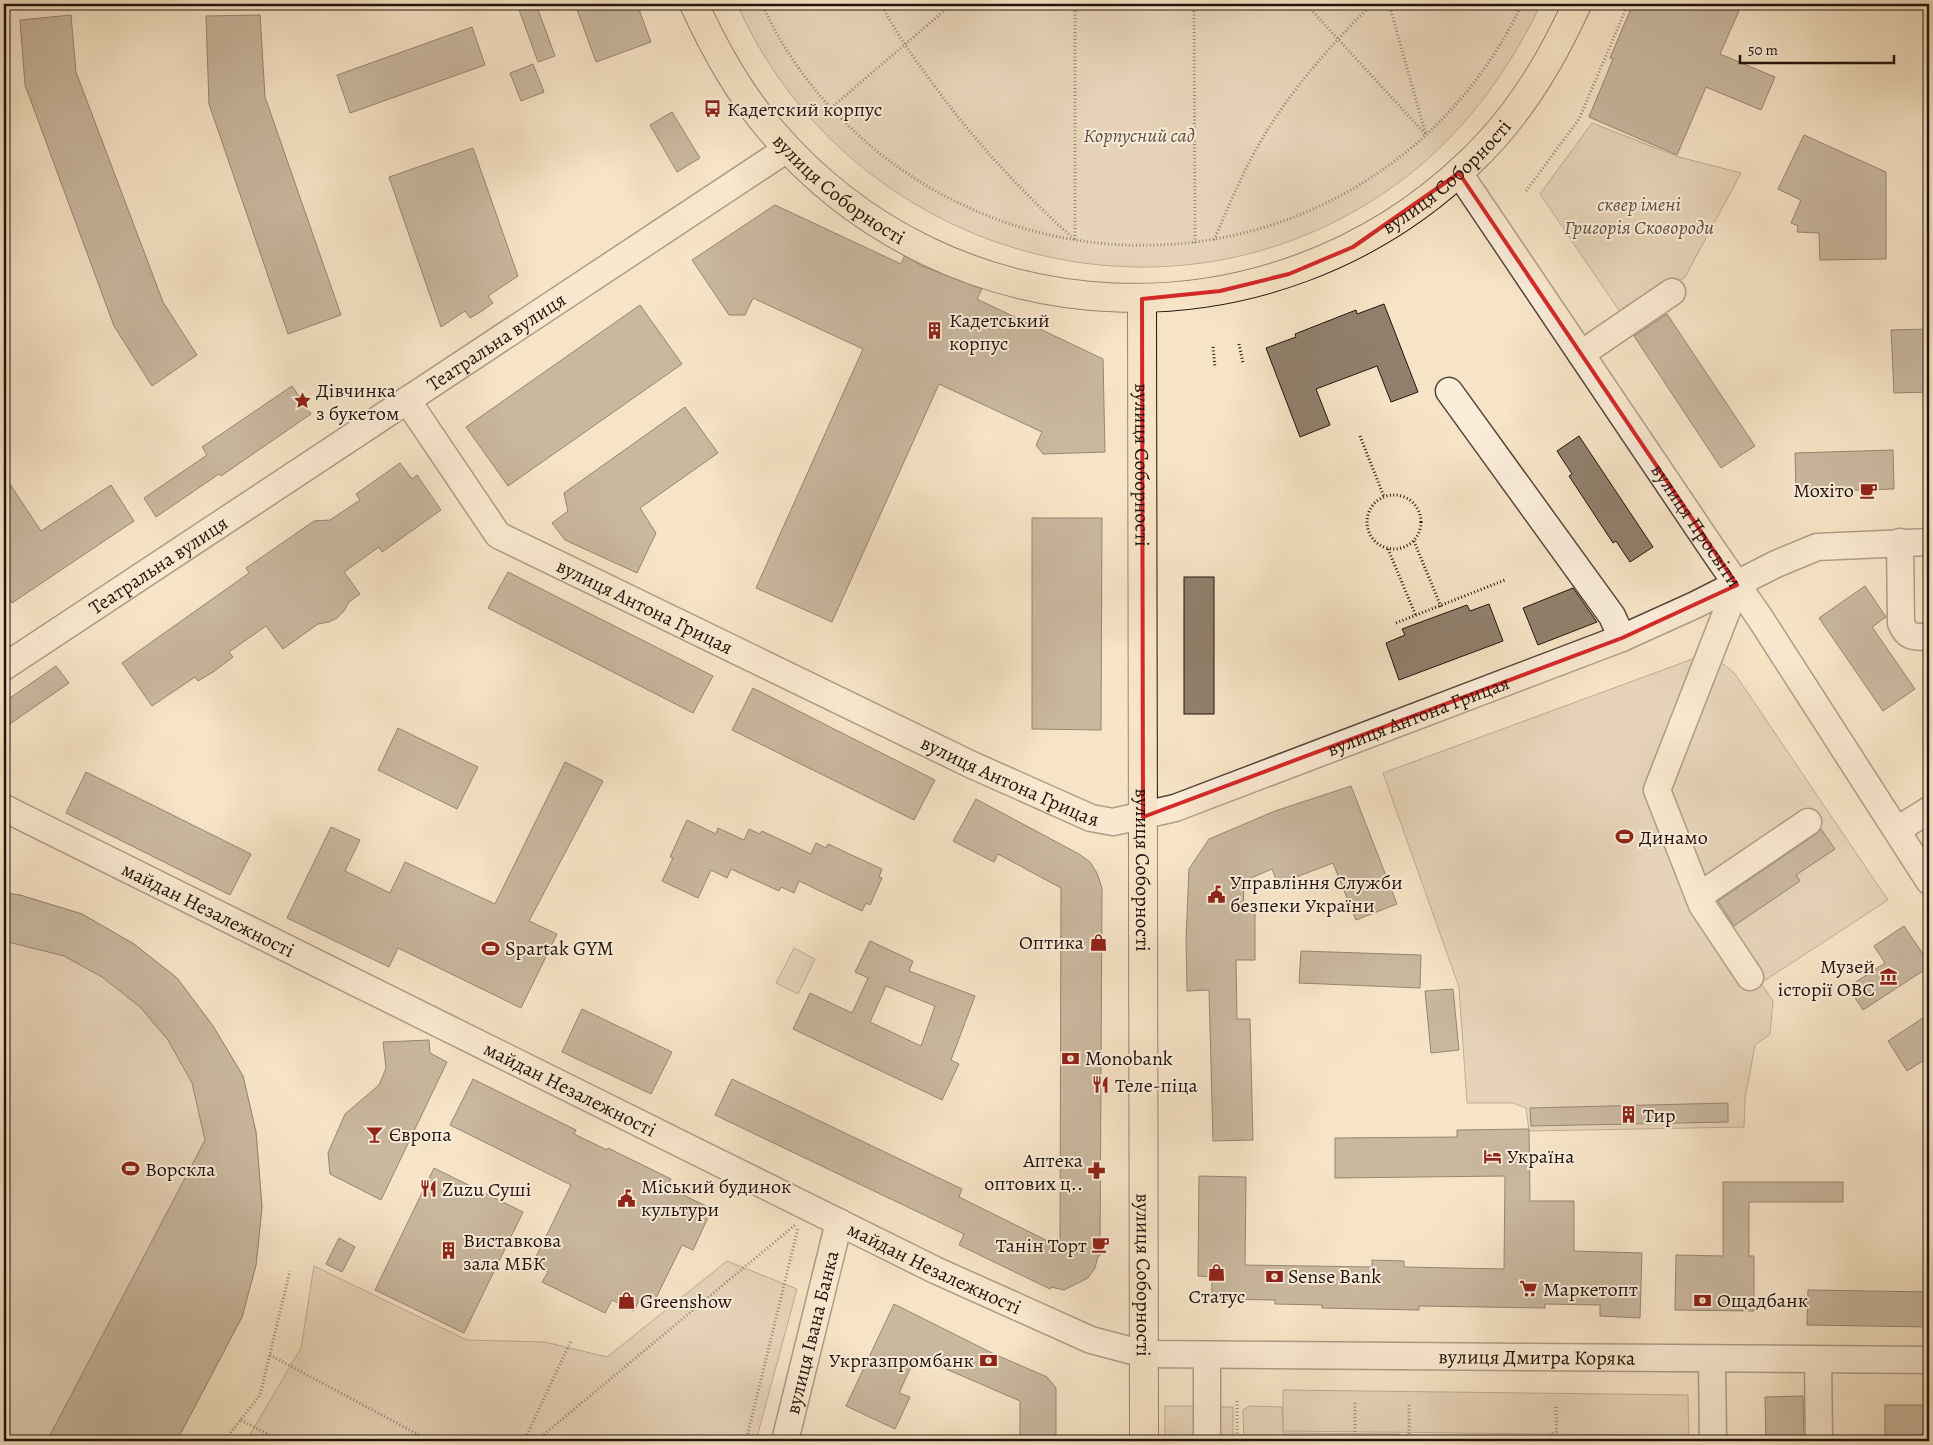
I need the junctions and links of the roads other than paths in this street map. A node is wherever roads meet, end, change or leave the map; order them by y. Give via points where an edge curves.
1 (694, 4) edge
2 (1577, 4) edge
3 (787, 148) junction
4 (1459, 173) junction
5 (1672, 292) dead end
6 (1142, 299) junction
7 (1580, 354) junction
8 (1449, 391) dead end
9 (407, 400) junction
10 (1900, 542) junction
11 (1929, 542) edge
12 (1736, 585) junction
13 (1929, 637) edge
14 (1622, 638) junction
15 (4, 667) edge
16 (4, 808) edge
17 (1929, 810) edge
18 (1143, 817) junction
19 (1808, 822) dead end
20 (1897, 830) junction
21 (1929, 881) edge
22 (1699, 896) junction
23 (1750, 977) dead end
24 (839, 1222) junction
25 (1144, 1354) junction
26 (1207, 1355) junction
27 (1712, 1359) junction
28 (1818, 1360) junction
29 (1929, 1360) edge
30 (785, 1441) edge
31 (1144, 1441) edge
32 (1207, 1441) edge
33 (1713, 1441) edge
34 (1819, 1441) edge

1 - 3 main road, вулиця Соборності via 723,63 768,128
2 - 4 main road, вулиця Соборності via 1544,69 1523,101
3 - 6 main road, вулиця Соборності via 872,220 943,258 1006,280 1054,292
3 - 9 street, Театральна вулиця
4 - 6 main road, вулиця Соборності via 1392,224 1318,263 1228,290
4 - 7 street, вулиця Просвіти
5 - 7 street
6 - 18 main road, вулиця Соборності
7 - 12 street, вулиця Просвіти
8 - 14 street via 1612,616
9 - 15 street, Театральна вулиця
9 - 18 street, вулиця Антона Грицая via 498,534 972,765 1091,818 1113,822
10 - 11 street, вулиця Антона Грицая
10 - 12 street, вулиця Антона Грицая via 1817,546
10 - 13 street via 1901,623 1904,632 1911,636
12 - 14 street, вулиця Антона Грицая
12 - 20 street, вулиця Просвіти
12 - 22 street via 1657,790
14 - 18 street, вулиця Антона Грицая via 1175,808
16 - 24 street, майдан Незалежності
17 - 20 street
18 - 25 main road, вулиця Соборності
19 - 22 street
20 - 21 street, вулиця Просвіти
22 - 23 street
24 - 25 street, майдан Незалежності via 935,1270 1091,1340
24 - 30 street, вулиця Івана Банка
25 - 26 street, вулиця Дмитра Коряка
25 - 31 main road, вулиця Соборності
26 - 27 street, вулиця Дмитра Коряка
26 - 32 street
27 - 28 street, вулиця Дмитра Коряка
27 - 33 street
28 - 29 street, вулиця Дмитра Коряка
28 - 34 street

